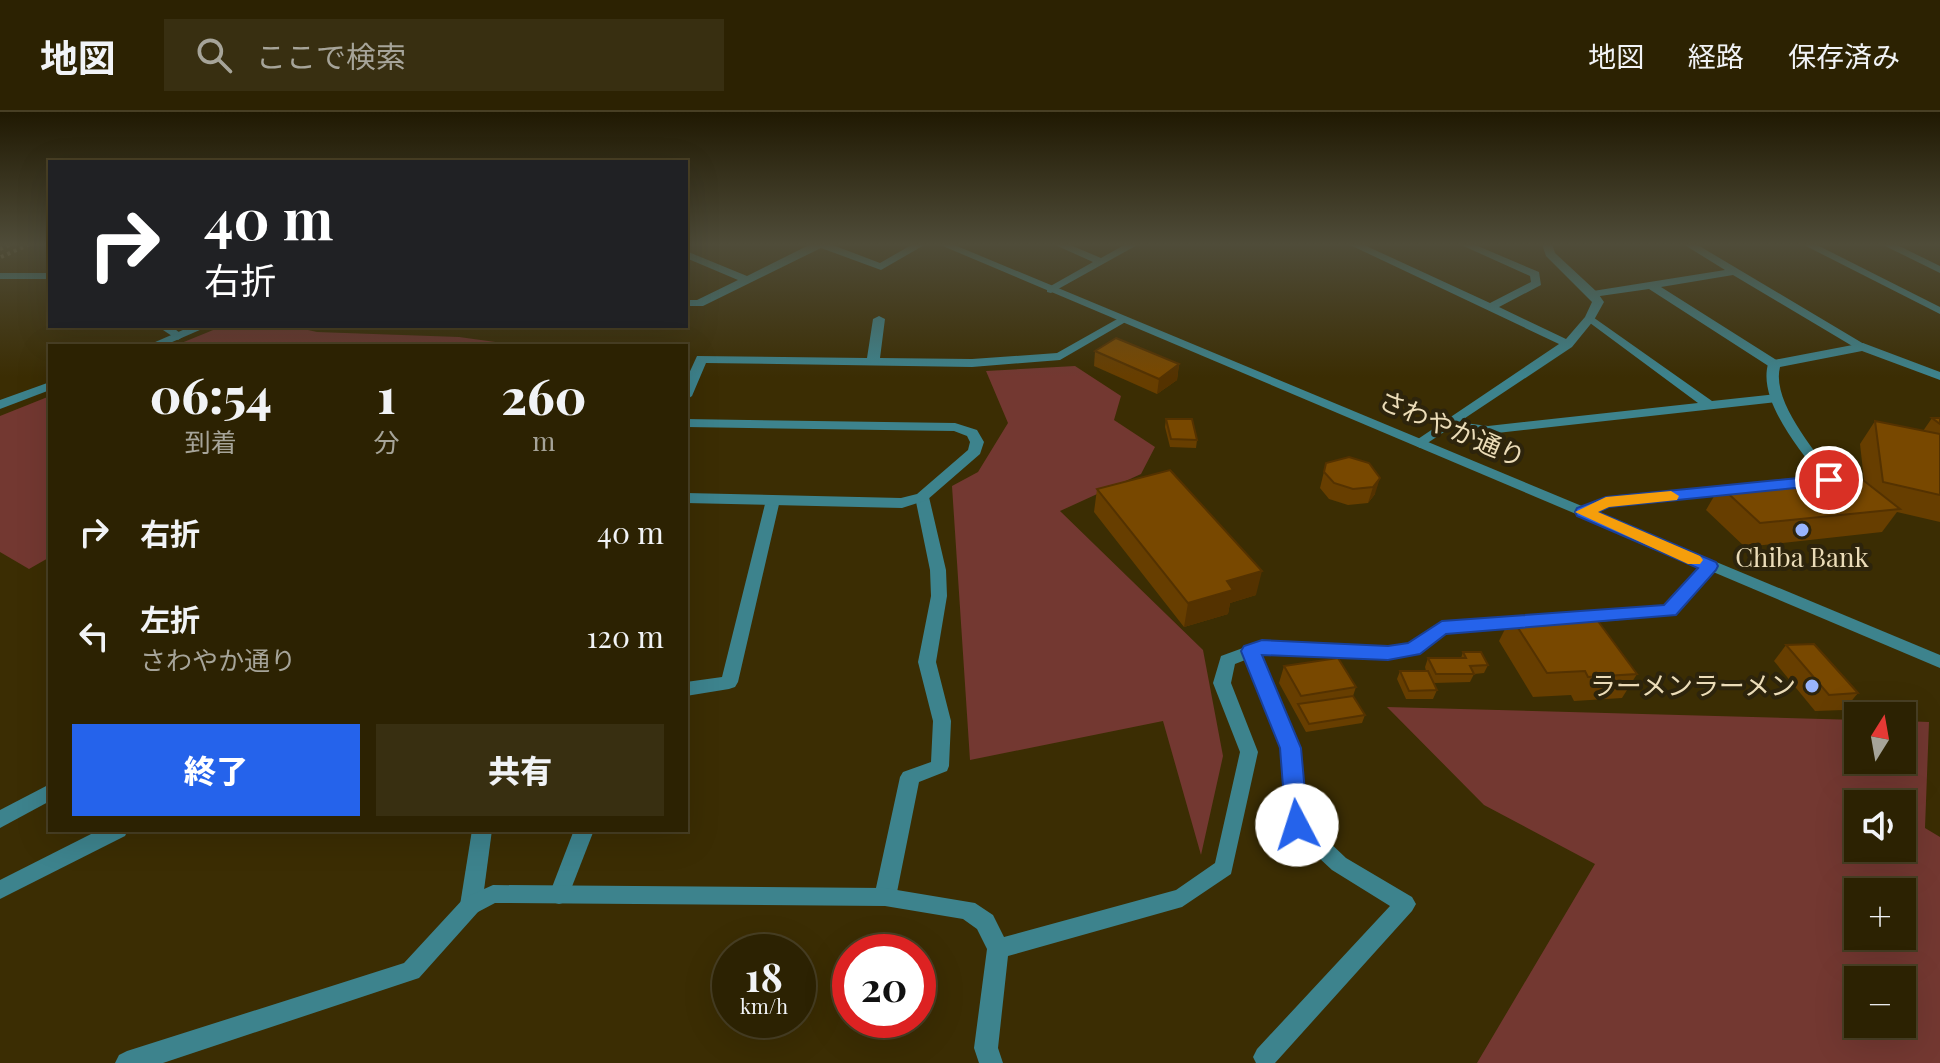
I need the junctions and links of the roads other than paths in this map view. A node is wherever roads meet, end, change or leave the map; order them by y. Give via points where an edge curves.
1 (733, 288) edge
2 (1047, 288) edge
3 (1054, 288) edge
4 (1447, 288) edge
5 (1527, 288) edge
6 (1587, 288) edge
7 (1629, 288) edge
8 (1656, 288) edge
9 (1762, 288) edge
10 (1895, 288) edge
11 (1051, 290) junction
12 (1593, 294) junction
13 (688, 303) edge
14 (1489, 308) junction
15 (1940, 311) edge
16 (1590, 318) junction
17 (879, 319) dead end
18 (1123, 320) junction
19 (166, 328) edge
20 (198, 328) edge
21 (178, 336) junction
22 (157, 344) edge
23 (1568, 344) junction
24 (1863, 347) junction
25 (873, 362) junction
26 (1774, 364) junction
27 (1940, 376) edge
28 (48, 387) edge
29 (688, 391) edge
30 (1777, 398) junction
31 (0, 405) edge
32 (1712, 407) junction
33 (688, 423) edge
34 (1449, 425) junction
35 (1420, 444) junction
36 (1799, 483) edge
37 (1754, 488) edge
38 (922, 497) junction
39 (688, 498) edge
40 (773, 500) junction
41 (1583, 512) junction
42 (1709, 566) junction
43 (1250, 651) junction
44 (1940, 662) edge
45 (688, 689) edge
46 (48, 793) edge
47 (0, 820) edge
48 (114, 832) edge
49 (482, 832) edge
50 (583, 832) edge
51 (0, 890) edge
52 (559, 895) junction
53 (885, 897) junction
54 (471, 905) junction
55 (998, 949) junction
56 (1265, 1057) dead end
57 (127, 1063) edge
58 (991, 1063) edge

1 - 13 street via 699,304
2 - 11 street, さわやか通り
3 - 11 street
4 - 14 street
5 - 14 street
6 - 12 street
7 - 12 street
8 - 26 street
9 - 24 street
10 - 15 street
11 - 18 street, さわやか通り
12 - 16 street via 1598,302
14 - 23 street
16 - 23 street
16 - 32 street
17 - 25 street
18 - 25 street via 1060,356 972,363
18 - 35 street, さわやか通り
19 - 21 street
20 - 21 street
21 - 22 street
23 - 34 street
24 - 26 street
24 - 27 street
25 - 29 street via 701,359
26 - 30 street via 1769,373
28 - 31 street
30 - 32 street
30 - 36 street via 1829,480
32 - 34 street via 1488,430
33 - 38 street via 955,427 972,433 975,451
34 - 35 street
35 - 41 street, さわやか通り
37 - 41 street via 1606,502
38 - 40 street via 902,503
38 - 53 street via 938,570 939,596 927,662 942,721 940,766 910,777
39 - 40 street
40 - 45 street via 729,682
41 - 42 street, さわやか通り
42 - 43 street via 1669,611 1442,628 1413,649 1388,653 1262,647
42 - 44 street, さわやか通り
43 - 55 street via 1227,660 1222,683 1249,752 1224,868 1182,898
43 - 56 street via 1291,748 1297,825 1339,864 1405,904
46 - 47 street
48 - 51 street
49 - 54 street
50 - 52 street
52 - 53 street
52 - 54 street via 493,894
53 - 55 street via 968,910 985,922
54 - 57 street via 411,971
55 - 58 street via 986,1048

